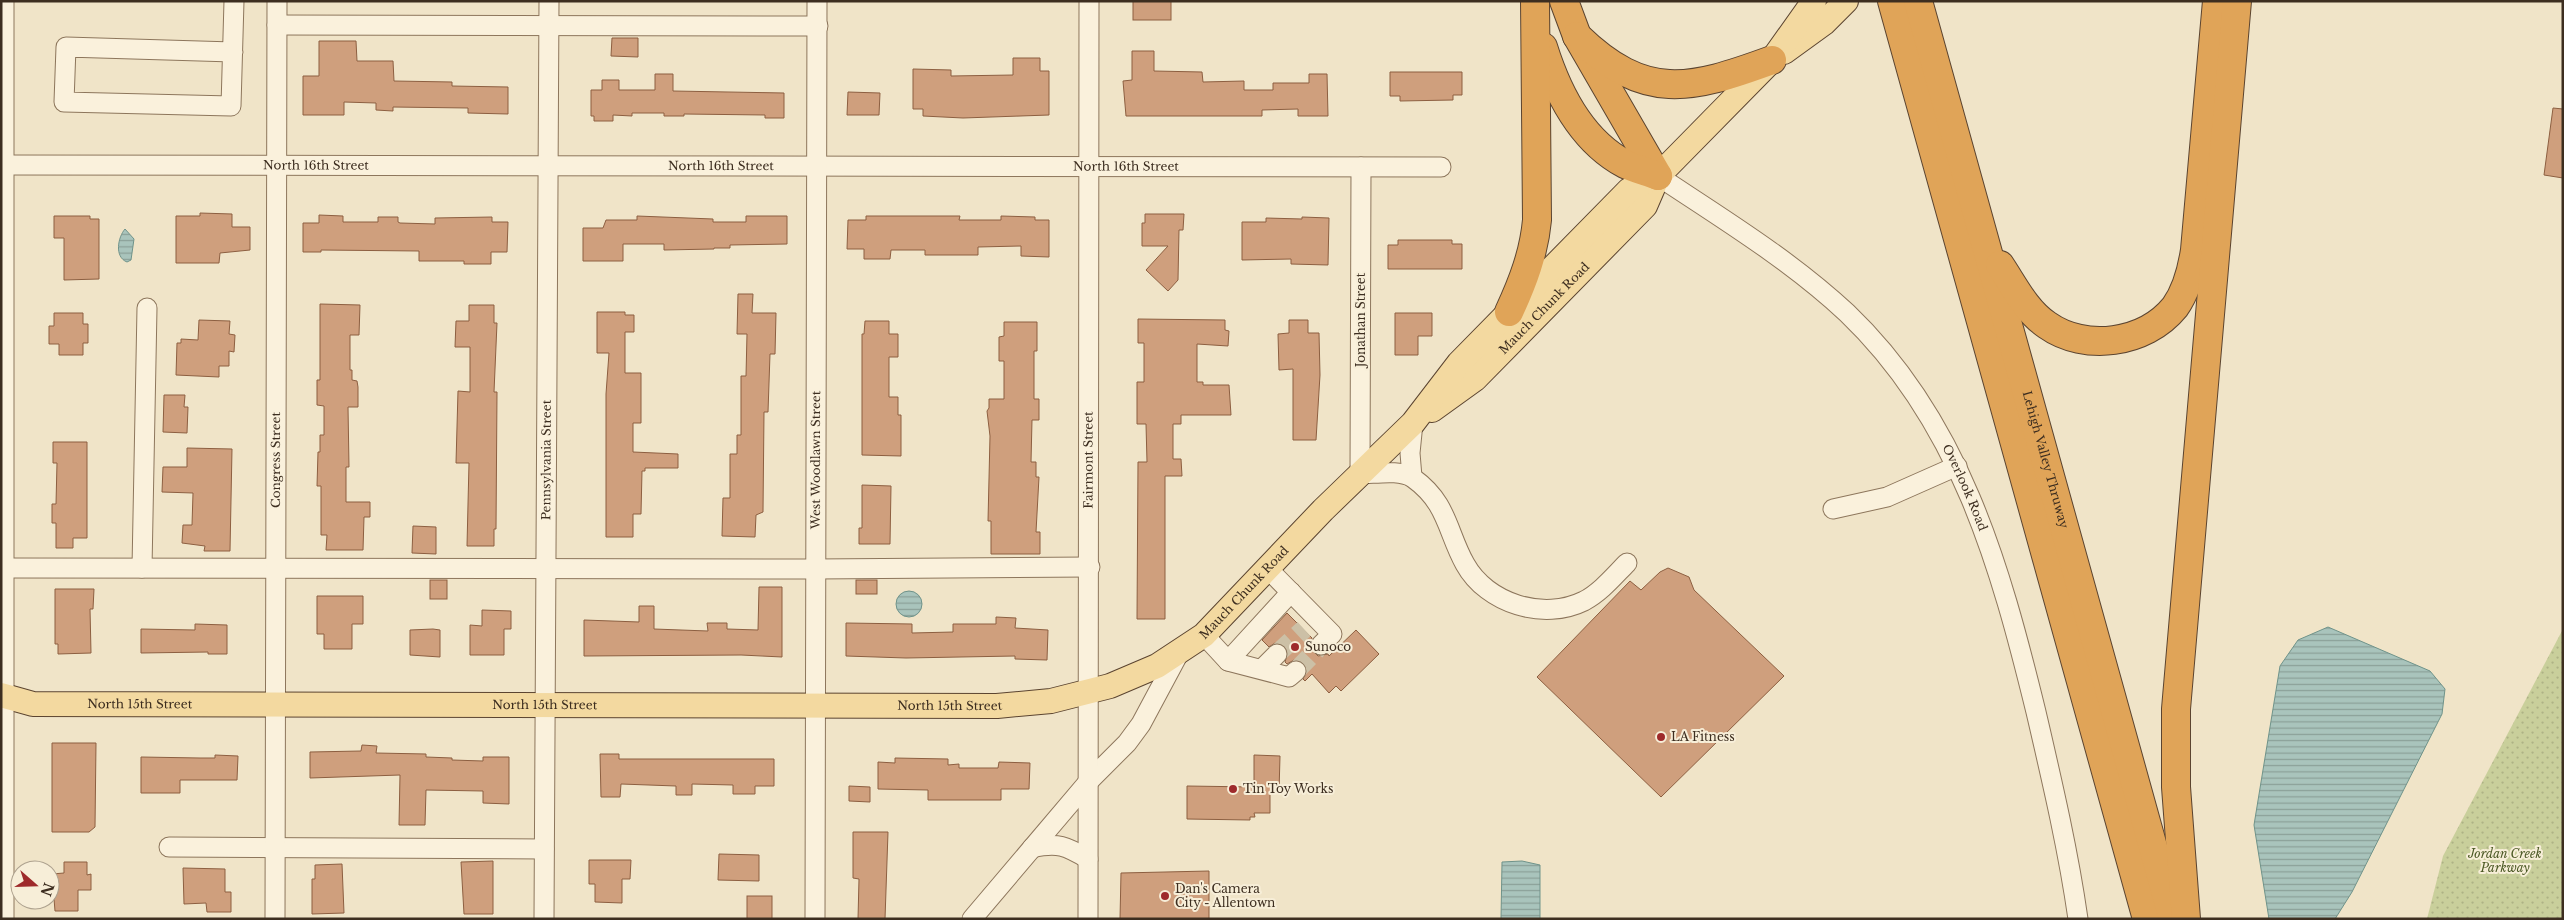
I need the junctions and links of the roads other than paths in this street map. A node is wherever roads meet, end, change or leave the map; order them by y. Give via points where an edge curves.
1 (4, 1) edge
2 (234, 1) edge
3 (277, 1) edge
4 (549, 1) edge
5 (817, 1) edge
6 (1089, 1) edge
7 (1564, 1) edge
8 (1814, 1) edge
9 (1846, 1) edge
10 (1892, 1) edge
11 (1918, 1) edge
12 (2217, 1) edge
13 (2237, 1) edge
14 (1535, 6) edge
15 (277, 25) junction
16 (549, 26) junction
17 (818, 26) junction
18 (1577, 36) junction
19 (233, 52) junction
20 (1772, 60) junction
21 (2, 165) edge
22 (546, 165) junction
23 (1090, 166) junction
24 (277, 167) junction
25 (818, 167) junction
26 (1361, 167) junction
27 (1441, 167) dead end
28 (1658, 176) junction
29 (1985, 240) junction
30 (2, 304) edge
31 (147, 308) dead end
32 (1509, 312) junction
33 (1413, 423) junction
34 (1957, 466) junction
35 (1360, 474) junction
36 (1412, 477) junction
37 (1833, 508) dead end
38 (1627, 563) dead end
39 (1090, 567) junction
40 (4, 568) junction
41 (142, 568) junction
42 (276, 568) junction
43 (547, 569) junction
44 (815, 569) junction
45 (1268, 569) junction
46 (1291, 592) junction
47 (1204, 635) junction
48 (1321, 645) tunnel mouth
49 (1179, 653) junction
50 (1277, 654) tunnel mouth
51 (1228, 661) junction
52 (1262, 669) junction
53 (1296, 671) tunnel mouth
54 (1089, 693) junction
55 (3, 695) edge
56 (275, 705) junction
57 (545, 705) junction
58 (816, 706) junction
59 (1089, 781) junction
60 (169, 847) dead end
61 (275, 847) junction
62 (1032, 848) junction
63 (544, 849) junction
64 (1088, 859) junction
65 (4, 919) edge
66 (275, 919) edge
67 (544, 919) edge
68 (815, 919) edge
69 (972, 919) edge
70 (1088, 919) edge
71 (2078, 919) edge
72 (2147, 919) edge
73 (2173, 919) edge
74 (2186, 919) edge

1 - 21 street
2 - 19 street
3 - 15 street, Congress Street
4 - 16 street, Pennsylvania Street
5 - 17 street, West Woodlawn Street
6 - 23 street, Fairmont Street
7 - 18 highway
8 - 20 main road, Mauch Chunk Road
9 - 20 main road, Mauch Chunk Road via 1824,24
10 - 72 highway, Lehigh Valley Thruway
11 - 29 highway, Lehigh Valley Thruway
12 - 29 highway via 2195,250 2186,286 2167,314 2150,327 2116,340 2092,342 2068,336 2046,325 2028,308
13 - 74 highway via 2176,709 2176,787
14 - 28 highway via 1552,74 1575,116 1612,155
14 - 32 highway via 1536,228 1527,269
15 - 16 street
15 - 24 street, Congress Street
16 - 17 street
16 - 22 street, Pennsylvania Street
17 - 25 street, West Woodlawn Street
18 - 20 highway via 1596,54 1624,72 1657,83 1708,82
18 - 28 highway
19 - 19 street via 66,47 64,102 231,106
20 - 28 main road, Mauch Chunk Road
21 - 24 street, North 16th Street
21 - 30 street
22 - 24 street, North 16th Street
22 - 25 street, North 16th Street
22 - 43 street, Pennsylvania Street
23 - 25 street, North 16th Street
23 - 26 street, North 16th Street
23 - 39 street, Fairmont Street
24 - 42 street, Congress Street
25 - 44 street, West Woodlawn Street
26 - 27 street, North 16th Street
26 - 35 street, Jonathan Street
28 - 32 main road, Mauch Chunk Road via 1629,190
28 - 33 main road, Mauch Chunk Road via 1645,206 1475,379
28 - 34 street, Overlook Road via 1781,259 1847,314 1898,369
29 - 73 highway, Lehigh Valley Thruway
30 - 40 street
31 - 41 street
32 - 33 main road, Mauch Chunk Road via 1459,363
33 - 35 main road, Mauch Chunk Road
33 - 36 street
34 - 37 street via 1887,497
34 - 71 street, Overlook Road via 1987,534 2022,656 2064,838
35 - 36 street via 1390,473
35 - 45 main road, Mauch Chunk Road
36 - 38 street via 1447,519 1465,564 1474,576 1489,591 1508,601 1541,610 1572,606 1597,593
39 - 44 street
39 - 54 street, Fairmont Street
40 - 41 street
40 - 55 street
41 - 42 street
42 - 43 street
42 - 56 street, Congress Street
43 - 44 street
43 - 57 street, Pennsylvania Street
44 - 58 street, West Woodlawn Street
45 - 46 street
45 - 47 main road, Mauch Chunk Road
46 - 48 street via 1310,623 1332,634
46 - 51 street
47 - 49 main road, Mauch Chunk Road
47 - 51 street
49 - 54 main road, Mauch Chunk Road via 1132,677
49 - 59 street, Mauch Chunk Road via 1141,724
50 - 52 street
51 - 52 street
52 - 53 street via 1290,677
54 - 58 main road, North 15th Street via 1051,702 997,706
54 - 59 street, Fairmont Street
55 - 56 main road, North 15th Street via 33,704
55 - 65 street
56 - 57 main road, North 15th Street
56 - 61 street, Congress Street
57 - 58 main road, North 15th Street
57 - 63 street, Pennsylvania Street
58 - 68 street, West Woodlawn Street
59 - 62 street, Mauch Chunk Road
59 - 64 street, Fairmont Street
60 - 61 street
61 - 63 street
61 - 66 street, Congress Street
62 - 64 street via 1061,845
62 - 69 street, Mauch Chunk Road
63 - 67 street, Pennsylvania Street
64 - 70 street, Fairmont Street

